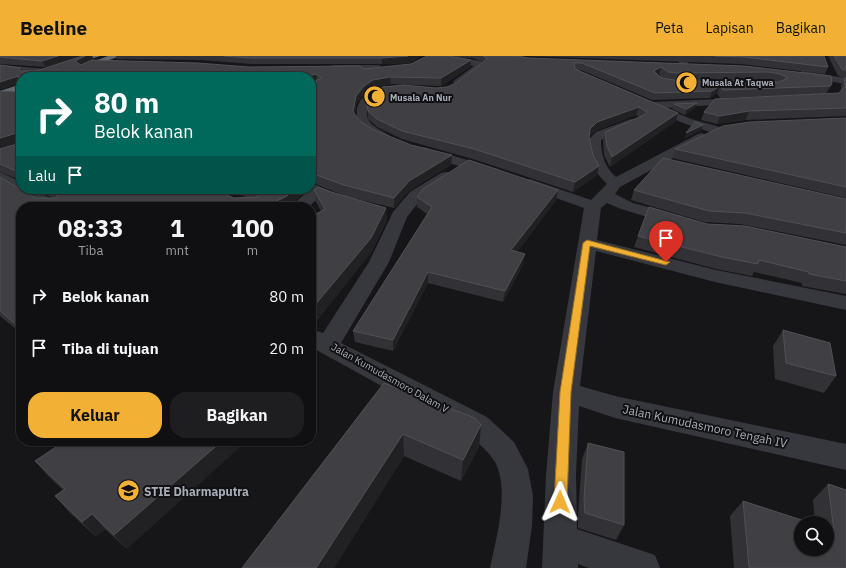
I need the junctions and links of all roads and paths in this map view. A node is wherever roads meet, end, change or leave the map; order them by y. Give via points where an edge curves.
1 (116, 56) edge
2 (430, 57) edge
3 (96, 60) edge
4 (675, 60) edge
5 (123, 64) edge
6 (696, 65) edge
7 (0, 68) edge
8 (324, 68) edge
9 (33, 72) edge
10 (57, 72) edge
11 (790, 73) edge
12 (337, 75) edge
13 (628, 77) edge
14 (16, 81) edge
15 (846, 81) edge
16 (767, 83) edge
17 (0, 86) edge
18 (408, 86) edge
19 (451, 86) edge
20 (16, 89) edge
21 (0, 94) edge
22 (16, 95) edge
23 (751, 101) edge
24 (637, 120) edge
25 (657, 161) junction
26 (467, 164) junction
27 (680, 166) edge
28 (504, 175) edge
29 (0, 176) edge
30 (519, 180) edge
31 (16, 185) edge
32 (316, 191) edge
33 (31, 194) edge
34 (310, 194) edge
35 (604, 195) junction
36 (45, 202) edge
37 (303, 202) edge
38 (359, 206) edge
39 (688, 223) edge
40 (587, 243) junction
41 (846, 303) edge
42 (319, 341) edge
43 (566, 392) junction
44 (846, 457) edge
45 (560, 555) edge
46 (508, 568) edge
47 (642, 568) edge

1 - 3 highway
2 - 19 street via 481,64
3 - 5 street
3 - 10 highway
4 - 6 street via 686,65
7 - 9 street
8 - 12 street via 382,68
11 - 15 street
13 - 16 street via 659,78 662,82 675,85
14 - 17 highway
18 - 26 street via 378,91 368,98 361,109 362,122 373,132 407,147
20 - 21 highway
21 - 22 street
23 - 25 street via 649,103 687,121 723,128
24 - 35 street via 595,139 594,149 603,174
25 - 27 street
25 - 35 street
26 - 28 street
26 - 42 street, Jalan Kumudasmoro Dalam V via 416,195 393,215 379,262
29 - 31 street
30 - 35 street
32 - 38 street
33 - 36 street
34 - 37 street
35 - 39 street via 627,206
35 - 40 street
40 - 41 street via 715,276
40 - 43 street
42 - 46 street, Jalan Kumudasmoro Dalam V via 477,425 499,445 512,466 517,493
43 - 44 street, Jalan Kumudasmoro Tengah IV via 615,407
43 - 45 street
45 - 47 street

